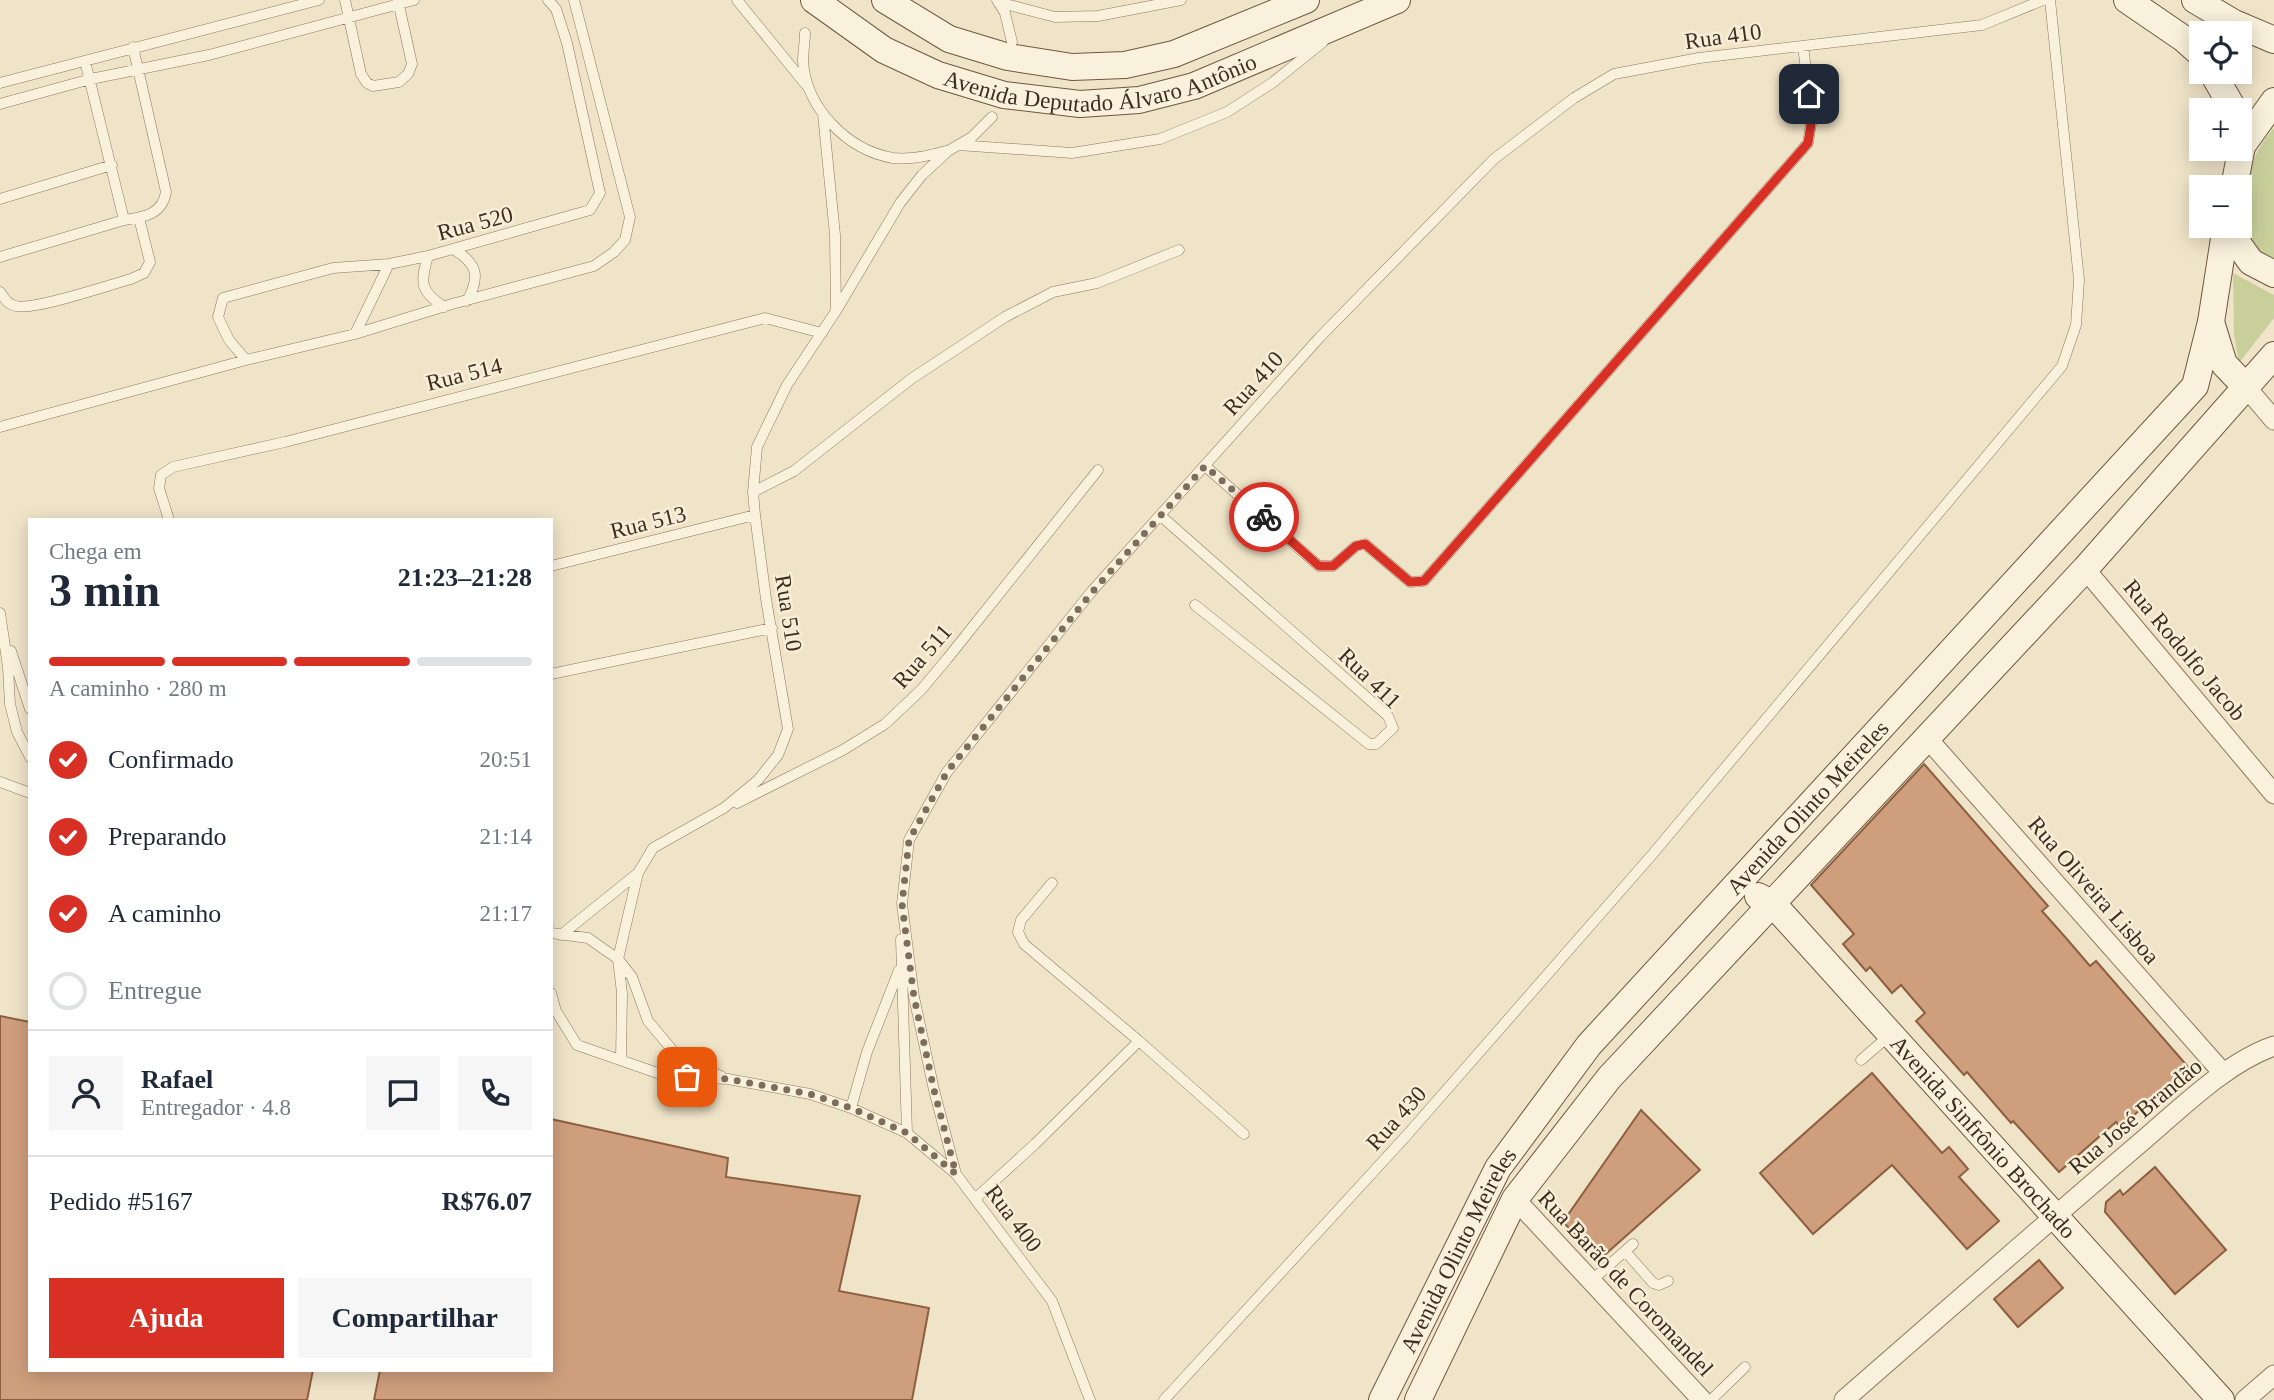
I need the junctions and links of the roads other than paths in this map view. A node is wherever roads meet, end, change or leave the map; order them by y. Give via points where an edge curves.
1 (319, 0) edge
2 (345, 0) edge
3 (414, 0) edge
4 (548, 0) edge
5 (574, 0) edge
6 (737, 0) edge
7 (814, 0) edge
8 (885, 0) edge
9 (1181, 0) edge
10 (1306, 0) edge
11 (1397, 0) edge
12 (2043, 0) edge
13 (2050, 0) edge
14 (2127, 0) edge
15 (998, 1) edge
16 (398, 2) edge
17 (2203, 5) edge
18 (348, 18) junction
19 (1350, 20) junction
20 (805, 33) dead end
21 (2274, 40) edge
22 (1012, 42) dead end
23 (2189, 44) edge
24 (1803, 46) junction
25 (133, 47) junction
26 (85, 61) junction
27 (137, 69) junction
28 (595, 75) junction
29 (574, 78) junction
30 (91, 79) junction
31 (0, 83) edge
32 (810, 89) junction
33 (601, 101) junction
34 (2274, 101) edge
35 (0, 104) edge
36 (580, 105) junction
37 (823, 114) junction
38 (992, 117) dead end
39 (2252, 128) edge
40 (953, 148) junction
41 (112, 165) junction
42 (0, 199) edge
43 (139, 218) junction
44 (124, 220) junction
45 (2224, 238) edge
46 (2234, 238) edge
47 (453, 249) junction
48 (1179, 250) dead end
49 (428, 256) junction
50 (0, 257) edge
51 (389, 264) junction
52 (2274, 274) edge
53 (0, 292) edge
54 (467, 301) junction
55 (444, 307) junction
56 (836, 311) junction
57 (2211, 322) junction
58 (822, 333) junction
59 (355, 334) junction
60 (2274, 355) edge
61 (246, 360) junction
62 (2246, 387) junction
63 (2274, 420) edge
64 (0, 427) edge
65 (1205, 466) junction
66 (1098, 470) dead end
67 (753, 492) junction
68 (755, 515) junction
69 (1161, 516) junction
70 (168, 518) edge
71 (553, 566) edge
72 (2085, 569) junction
73 (1195, 605) dead end
74 (0, 613) edge
75 (3, 627) junction
76 (772, 628) junction
77 (8, 667) junction
78 (553, 674) edge
79 (0, 684) edge
80 (28, 703) edge
81 (1927, 738) junction
82 (28, 753) edge
83 (0, 782) edge
84 (28, 792) edge
85 (2274, 794) edge
86 (724, 808) junction
87 (638, 873) junction
88 (1052, 883) dead end
89 (1737, 886) junction
90 (902, 904) junction
91 (1773, 904) junction
92 (556, 934) edge
93 (618, 959) junction
94 (901, 967) junction
95 (553, 1000) edge
96 (1890, 1034) junction
97 (1139, 1041) junction
98 (2274, 1046) edge
99 (621, 1060) junction
100 (1861, 1060) dead end
101 (2223, 1073) junction
102 (728, 1079) junction
103 (851, 1108) junction
104 (907, 1133) junction
105 (1244, 1134) dead end
106 (956, 1174) junction
107 (975, 1198) junction
108 (1515, 1199) junction
109 (2055, 1216) junction
110 (1591, 1281) junction
111 (1668, 1281) dead end
112 (1745, 1367) dead end
113 (2274, 1375) edge
114 (1090, 1400) edge
115 (1164, 1400) edge
116 (1382, 1400) edge
117 (1418, 1400) edge
118 (1702, 1400) edge
119 (1711, 1400) edge
120 (1844, 1400) edge
121 (2221, 1400) edge
122 (2245, 1400) edge

1 - 25 lane
2 - 18 lane
3 - 16 lane
4 - 29 lane, Rua 520 via 556,9
5 - 28 lane
6 - 32 lane
7 - 19 main road, Avenida Deputado Álvaro Antônio via 884,50 938,75 1004,95 1080,104 1139,100 1194,86
8 - 10 main road, Avenida Deputado Álvaro Antônio via 949,39 1008,57 1072,67 1125,65 1174,54
9 - 15 lane via 1098,16 1055,17
11 - 19 main road, Avenida Deputado Álvaro Antônio
12 - 24 lane, Rua 410 via 1982,25
13 - 115 lane, Rua 430 via 2079,279 2076,325 2062,366 1650,856 1407,1135
14 - 23 main road
15 - 22 lane
16 - 18 lane
16 - 18 lane via 412,64 400,82 367,83
17 - 21 main road
18 - 27 lane
19 - 40 lane via 1272,83 1227,112 1160,139 1072,153
20 - 32 lane via 803,62
24 - 65 lane, Rua 410 via 1614,74 1574,98 1494,159 1320,337
24 - 65 lane via 1812,118 1808,143 1424,581 1410,582 1365,544 1333,566 1319,566
25 - 26 lane
25 - 27 lane
26 - 30 lane
26 - 31 lane
27 - 30 lane
27 - 43 lane via 166,192 157,210
28 - 29 lane via 581,73
28 - 33 lane
29 - 36 lane, Rua 520
30 - 35 lane
30 - 41 lane
32 - 37 lane
33 - 36 lane via 594,107
33 - 54 lane via 630,218 625,240 594,266
34 - 39 main road
36 - 47 lane, Rua 520 via 600,193 590,210
37 - 40 lane via 842,135 893,158 921,158
37 - 56 lane via 835,235
38 - 40 lane, Rua 510
40 - 56 lane, Rua 510 via 922,175 900,204
41 - 42 lane
41 - 44 lane
43 - 44 lane
43 - 53 lane via 150,262 144,273 19,307 7,303
44 - 50 lane
45 - 57 main road, Avenida Olinto Meireles
46 - 52 main road via 2251,262
47 - 49 lane, Rua 520
47 - 54 lane via 473,266 475,283
48 - 67 lane via 1097,283 1054,292 1005,317 911,379 794,471
49 - 51 lane, Rua 520
49 - 55 lane via 423,272 425,289
51 - 59 lane
51 - 61 lane, Rua 520 via 333,268 223,298 218,317
54 - 55 lane
55 - 59 lane
56 - 58 lane, Rua 510
57 - 62 main road via 2224,364
57 - 89 main road, Avenida Olinto Meireles via 2195,387
58 - 67 lane, Rua 510 via 787,385 757,447
58 - 70 lane, Rua 514 via 765,318 173,467 162,475 159,488
59 - 61 lane
60 - 62 main road, Avenida Olinto Meireles
61 - 64 lane
62 - 63 street
62 - 72 main road, Avenida Olinto Meireles
65 - 69 lane, Rua 410
66 - 86 lane, Rua 511 via 947,659 885,724 815,765
67 - 68 lane, Rua 510
68 - 71 lane, Rua 513
68 - 76 lane, Rua 510
69 - 73 lane, Rua 411 via 1388,716 1393,728 1376,744 1369,744
69 - 90 lane, Rua 410 via 1093,591 947,772 909,840
72 - 81 main road, Avenida Olinto Meireles
72 - 85 street, Rua Rodolfo Jacob
74 - 75 lane
75 - 77 lane
75 - 80 lane
76 - 78 lane
76 - 86 lane, Rua 510 via 788,729 778,755 758,780
77 - 79 lane
77 - 82 lane via 10,704
81 - 91 main road, Avenida Olinto Meireles
81 - 101 street, Rua Oliveira Lisboa
83 - 84 lane
86 - 87 lane, Rua 510 via 653,848
87 - 92 lane, Rua 510
87 - 93 lane, Rua 510
88 - 97 lane via 1021,920 1018,933 1024,944
89 - 91 main road, Avenida Sinfrônio Brochado
89 - 116 main road, Avenida Olinto Meireles via 1589,1045 1499,1168
90 - 94 lane
90 - 106 lane, Rua 410 via 914,997
91 - 96 main road, Avenida Sinfrônio Brochado
91 - 108 main road, Avenida Olinto Meireles via 1609,1078
92 - 93 lane via 588,938
93 - 99 lane, Rua 510
93 - 102 lane via 632,977 648,1021 679,1058
94 - 103 lane via 867,1052
94 - 104 lane
95 - 99 lane via 577,1045
96 - 100 lane
96 - 109 main road, Avenida Sinfrônio Brochado
97 - 105 lane
97 - 107 lane
98 - 101 street, Rua José Brandão
99 - 102 lane via 667,1076
101 - 109 street, Rua José Brandão
102 - 103 lane, Rua 400 via 810,1094
103 - 104 lane, Rua 400
104 - 106 lane, Rua 400
106 - 107 lane, Rua 400
107 - 114 lane, Rua 400 via 1052,1301
108 - 110 street, Rua Barão de Coromandel
108 - 117 main road, Avenida Olinto Meireles
109 - 120 street, Rua José Brandão
109 - 121 main road, Avenida Sinfrônio Brochado
110 - 111 lane via 1629,1247 1653,1283
110 - 118 street, Rua Barão de Coromandel
112 - 119 lane
113 - 122 street

